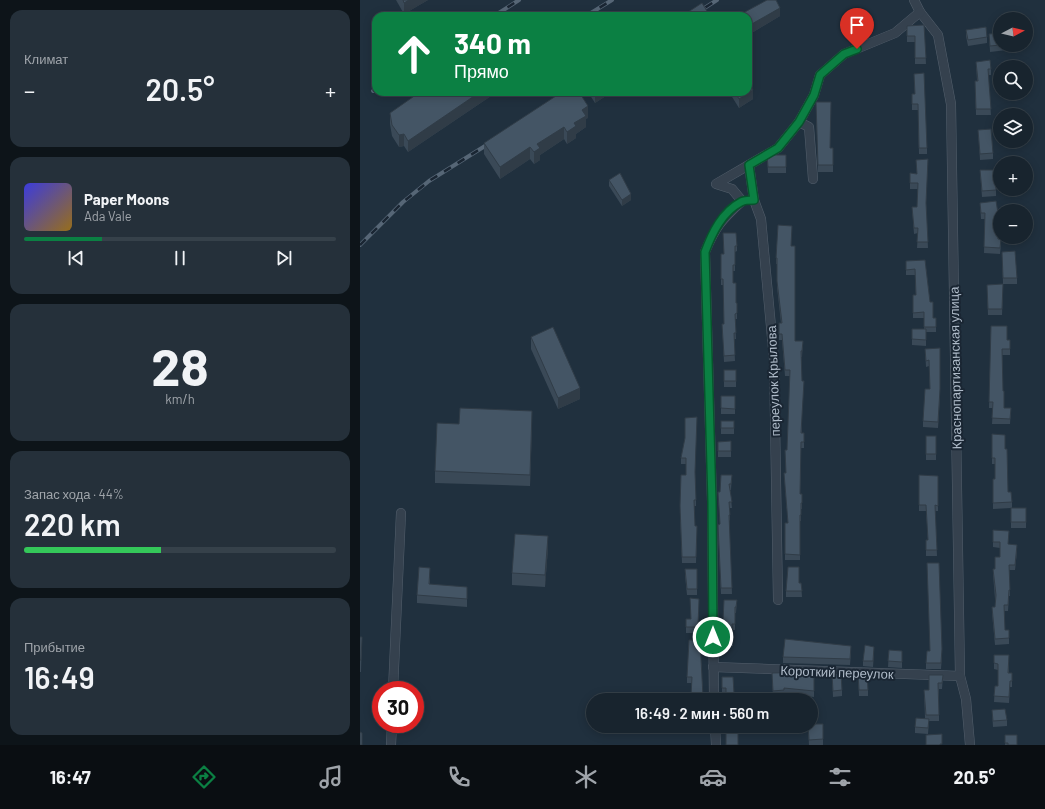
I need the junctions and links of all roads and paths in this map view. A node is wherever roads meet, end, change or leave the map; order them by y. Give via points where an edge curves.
1 (914, 0) edge
2 (920, 12) junction
3 (799, 122) junction
4 (749, 165) junction
5 (813, 179) dead end
6 (754, 200) junction
7 (742, 201) junction
8 (401, 513) dead end
9 (778, 600) dead end
10 (713, 667) junction
11 (960, 676) junction
12 (393, 681) edge
13 (714, 693) edge
14 (392, 733) edge
15 (715, 733) edge
16 (391, 745) edge
17 (716, 745) edge
18 (970, 745) edge

1 - 2 street, Краснопартизанская улица
2 - 3 street via 895,33 844,54 820,75 814,95
2 - 11 street, Краснопартизанская улица via 938,35 951,104
3 - 4 street via 778,148
3 - 5 street via 809,127
4 - 6 street, переулок Крылова
4 - 7 street via 716,184 732,189
6 - 7 street
6 - 9 street, переулок Крылова via 761,219 774,359
7 - 10 street via 721,220 705,252 712,502
8 - 12 street
10 - 11 street, Короткий переулок
10 - 13 street
11 - 18 street, Краснопартизанская улица via 966,699
14 - 16 street
15 - 17 street

